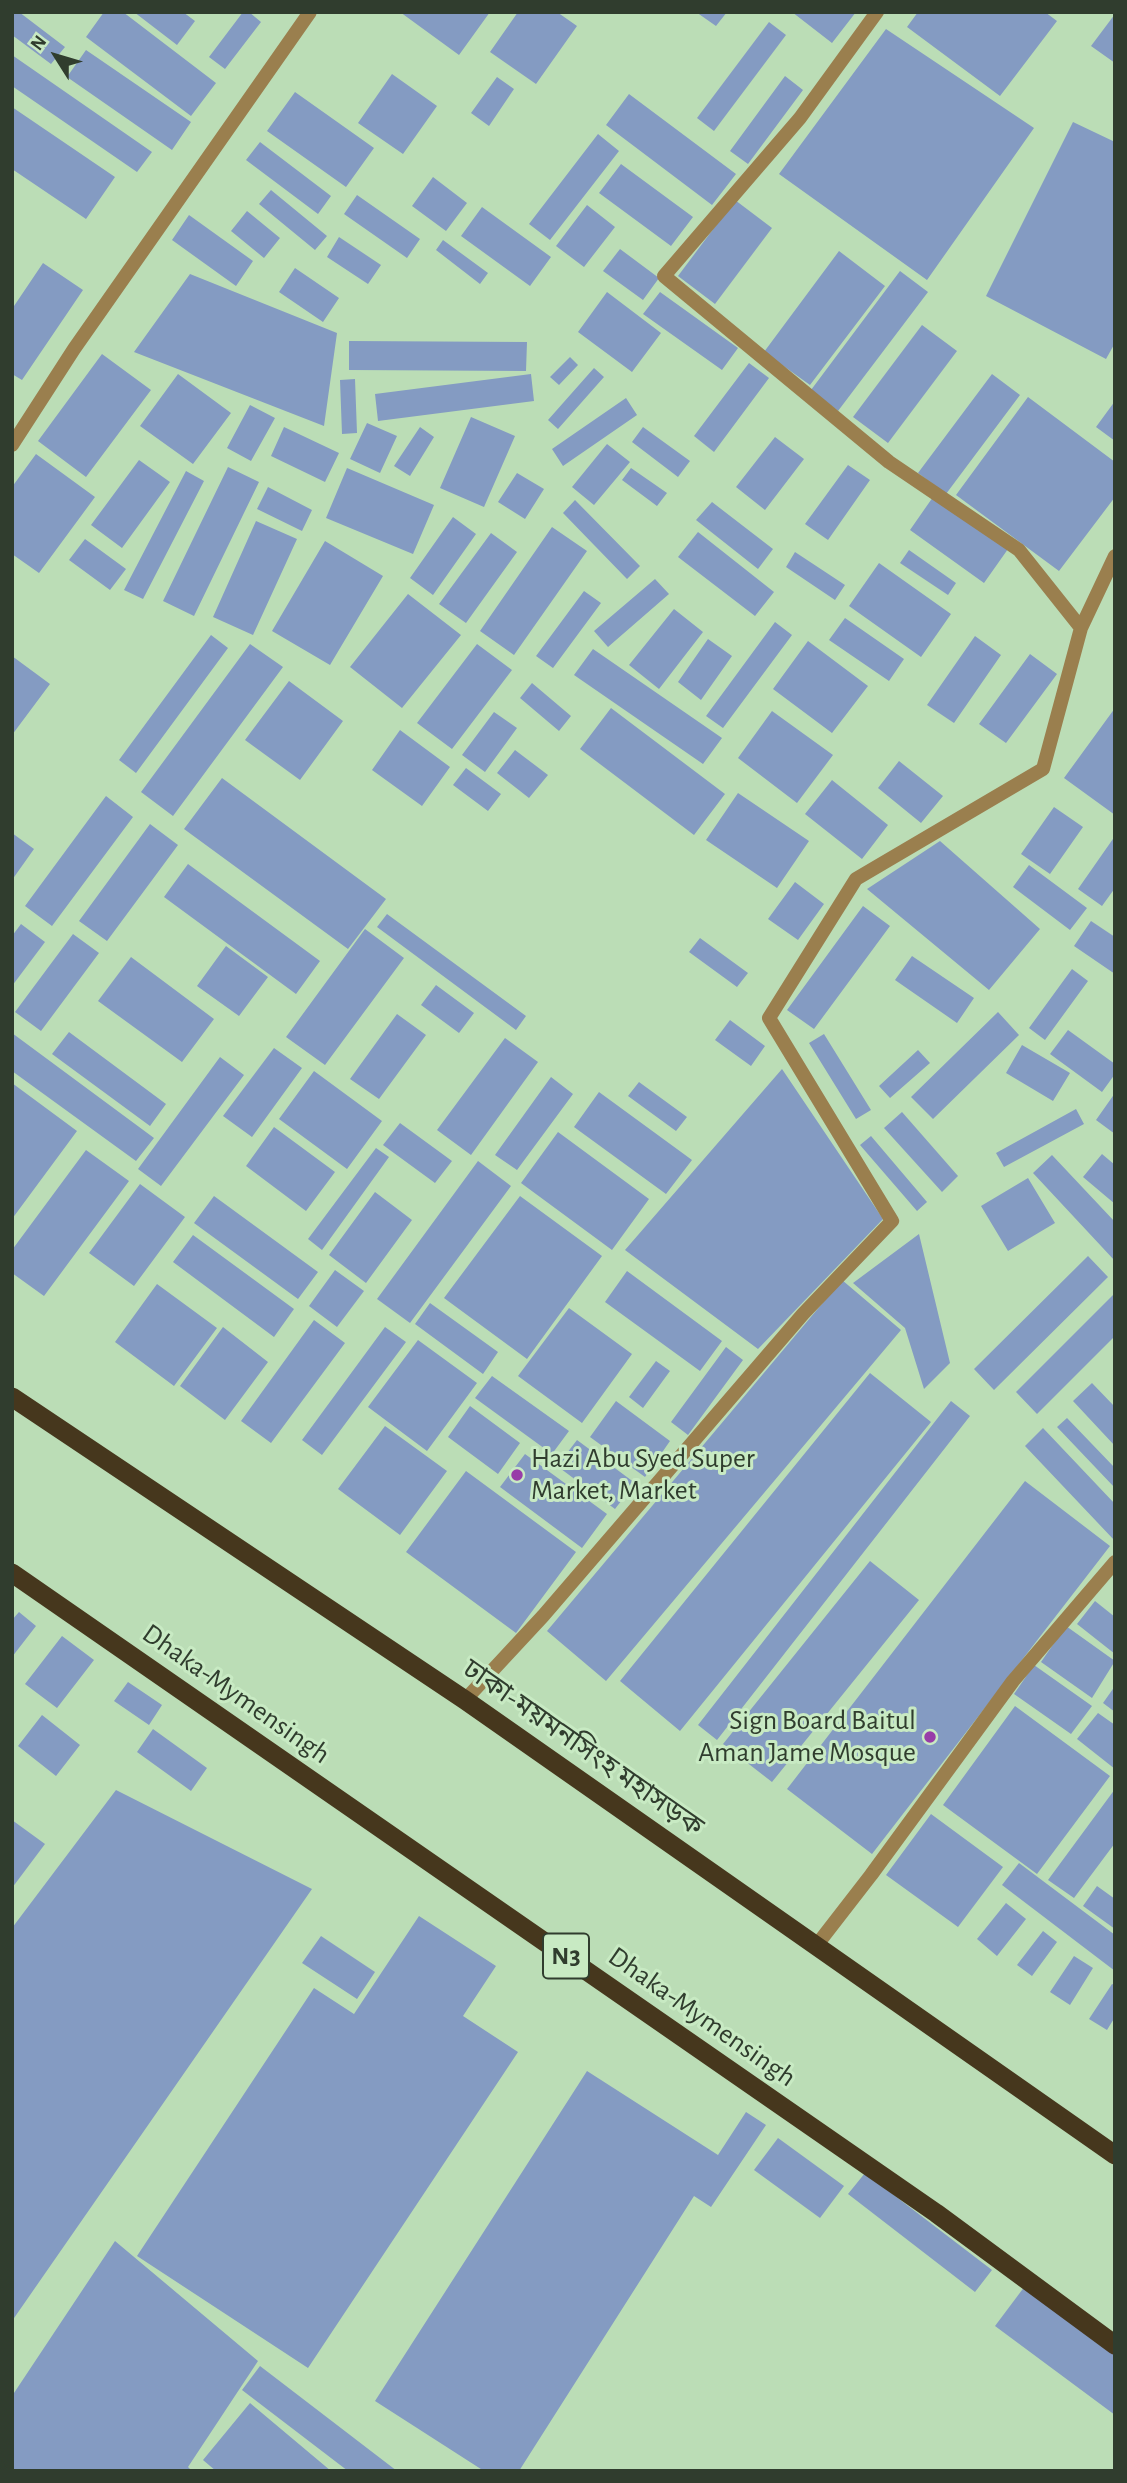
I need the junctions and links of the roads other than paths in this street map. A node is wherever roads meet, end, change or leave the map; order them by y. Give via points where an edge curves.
1 (310, 12) edge
2 (877, 12) edge
3 (12, 445) edge
4 (1115, 556) edge
5 (1081, 628) junction
6 (12, 1397) edge
7 (1115, 1562) edge
8 (12, 1573) edge
9 (465, 1700) junction
10 (816, 1946) junction
11 (1115, 2155) edge
12 (1115, 2345) edge

1 - 3 street
2 - 5 street via 800,118 664,276 889,462 1019,550
4 - 5 street
5 - 9 street via 1043,769 856,879 769,1018 892,1221 803,1314
6 - 9 highway, ঢাকা-ময়মনসিংহ মহাসড়ক
7 - 10 street via 1013,1681
8 - 12 highway, Dhaka-Mymensingh / N3 via 936,2213
9 - 10 highway, ঢাকা-ময়মনসিংহ মহাসড়ক
10 - 11 highway, ঢাকা-ময়মনসিংহ মহাসড়ক

